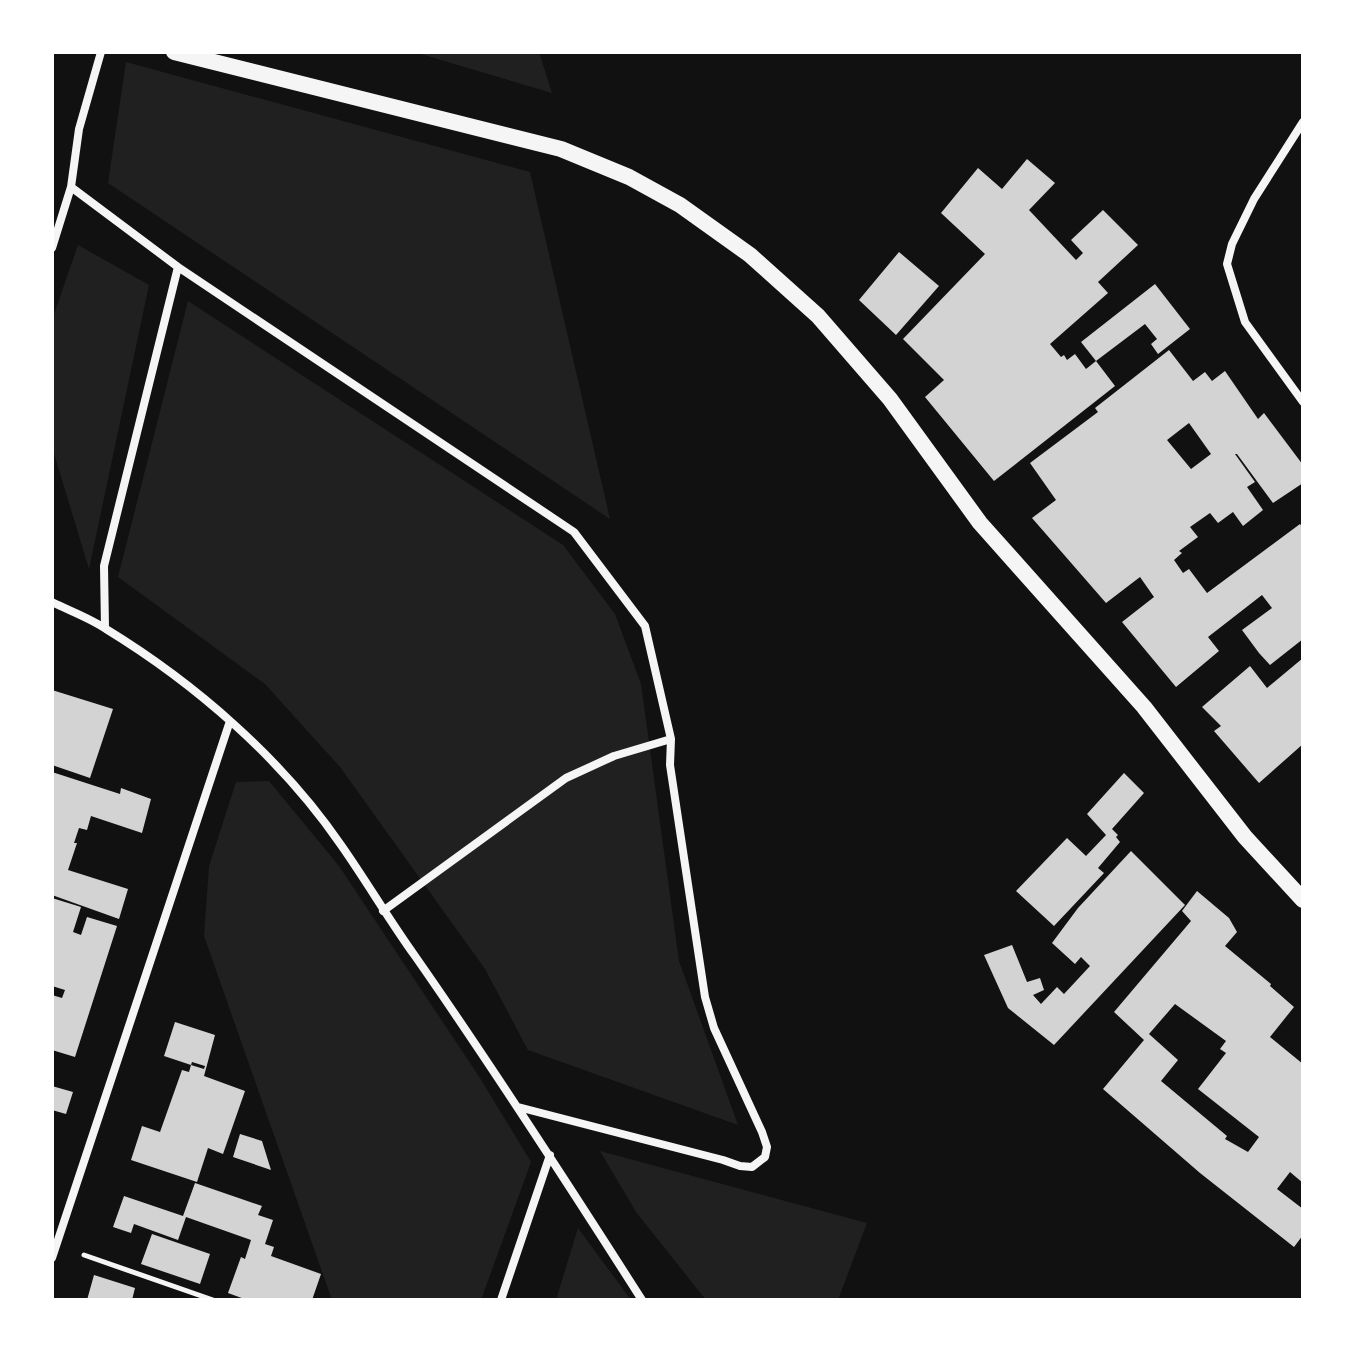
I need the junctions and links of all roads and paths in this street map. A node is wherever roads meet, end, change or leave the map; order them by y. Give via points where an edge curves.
1 (101, 52) edge
2 (174, 52) edge
3 (1303, 122) edge
4 (71, 187) junction
5 (52, 248) edge
6 (178, 267) junction
7 (1303, 402) edge
8 (52, 602) edge
9 (105, 628) junction
10 (230, 721) junction
11 (671, 739) junction
12 (1303, 900) edge
13 (383, 911) junction
14 (518, 1107) junction
15 (550, 1155) junction
16 (56, 1246) junction
17 (52, 1258) edge
18 (213, 1300) edge
19 (501, 1300) edge
20 (642, 1300) edge

1 - 4 street via 79,129
2 - 12 main road via 561,149 680,205 750,255 818,316 890,399 980,523 1144,707 1245,837
3 - 7 street via 1254,199 1227,264 1245,322
4 - 5 street
4 - 6 street
6 - 9 street via 104,566
6 - 11 street via 574,532 645,626
8 - 9 street
9 - 10 street
10 - 13 street via 332,833
10 - 16 street
11 - 13 street via 566,778
11 - 14 street via 670,765 705,997 762,1132 765,1157 752,1167 740,1166
13 - 14 street
14 - 15 street
15 - 19 street
15 - 20 street
16 - 17 street
16 - 18 path

